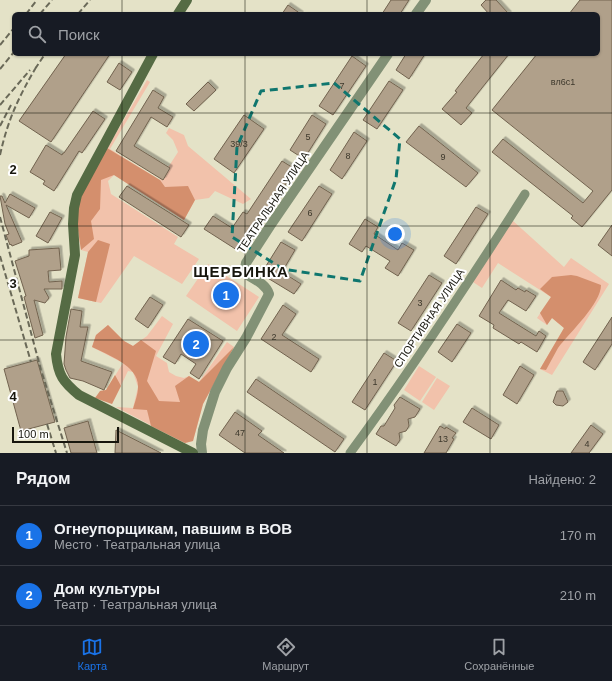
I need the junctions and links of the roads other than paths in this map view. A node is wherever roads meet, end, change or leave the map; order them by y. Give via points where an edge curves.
1 (187, 0) edge
2 (426, 0) edge
3 (179, 12) edge
4 (417, 12) edge
5 (152, 56) edge
6 (387, 56) edge
7 (525, 194) dead end
8 (193, 453) edge
9 (202, 453) edge
10 (350, 453) edge

1 - 3 main road
2 - 4 street
5 - 8 main road via 77,195 73,224 75,255 56,354 57,367 68,386 79,394
6 - 9 street, ТЕАТРАЛЬНАЯ УЛИЦА via 246,264 246,274 262,284 269,294 215,392 201,444
7 - 10 street, СПОРТИВНАЯ УЛИЦА via 468,283

